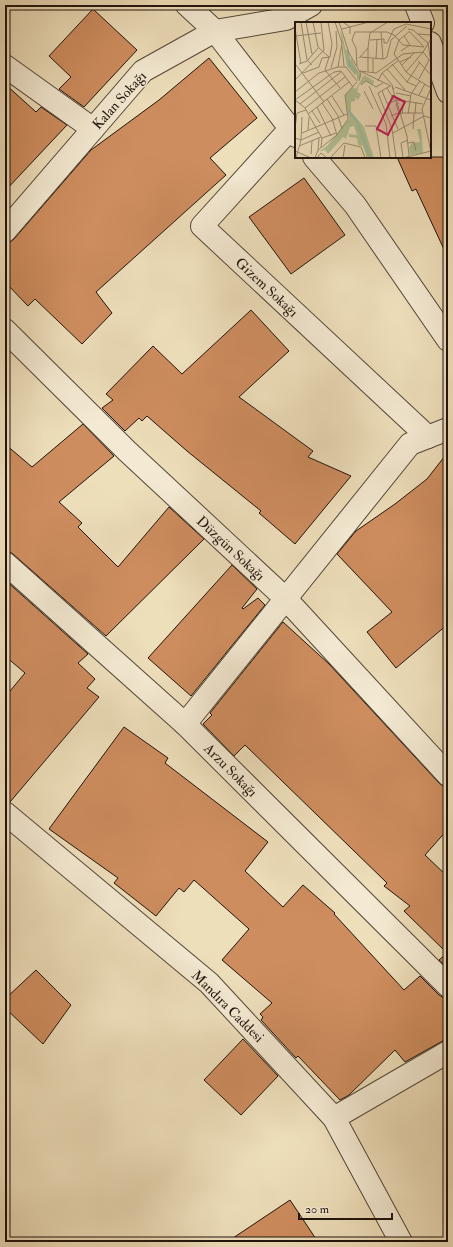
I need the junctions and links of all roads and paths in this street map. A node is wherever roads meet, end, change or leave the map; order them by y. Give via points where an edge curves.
1 (186, 5) edge
2 (311, 5) edge
3 (416, 5) edge
4 (423, 22) edge
5 (216, 31) junction
6 (431, 46) edge
7 (5, 66) edge
8 (448, 92) edge
9 (93, 129) junction
10 (293, 133) edge
11 (315, 158) edge
12 (5, 231) edge
13 (5, 330) edge
14 (448, 340) edge
15 (438, 433) edge
16 (5, 563) edge
17 (285, 598) junction
18 (185, 724) junction
19 (448, 775) edge
20 (5, 813) edge
21 (448, 986) edge
22 (448, 1052) edge
23 (334, 1118) junction
24 (401, 1242) edge

1 - 5 street
2 - 5 street, Kalan Sokağı via 286,19
3 - 4 street
5 - 9 street, Kalan Sokağı via 143,71
5 - 10 street
6 - 8 street
7 - 9 street
9 - 12 street, Kalan Sokağı
10 - 15 street, Gizem Sokağı via 202,226
11 - 14 street via 355,205
13 - 17 street, Düzgün Sokağı via 127,451
15 - 17 street via 410,444
16 - 18 street, Arzu Sokağı
17 - 18 street
17 - 19 street, Düzgün Sokağı
18 - 21 street, Arzu Sokağı
20 - 23 street, Mandıra Caddesi via 209,984
22 - 23 street
23 - 24 street, Mandıra Caddesi

